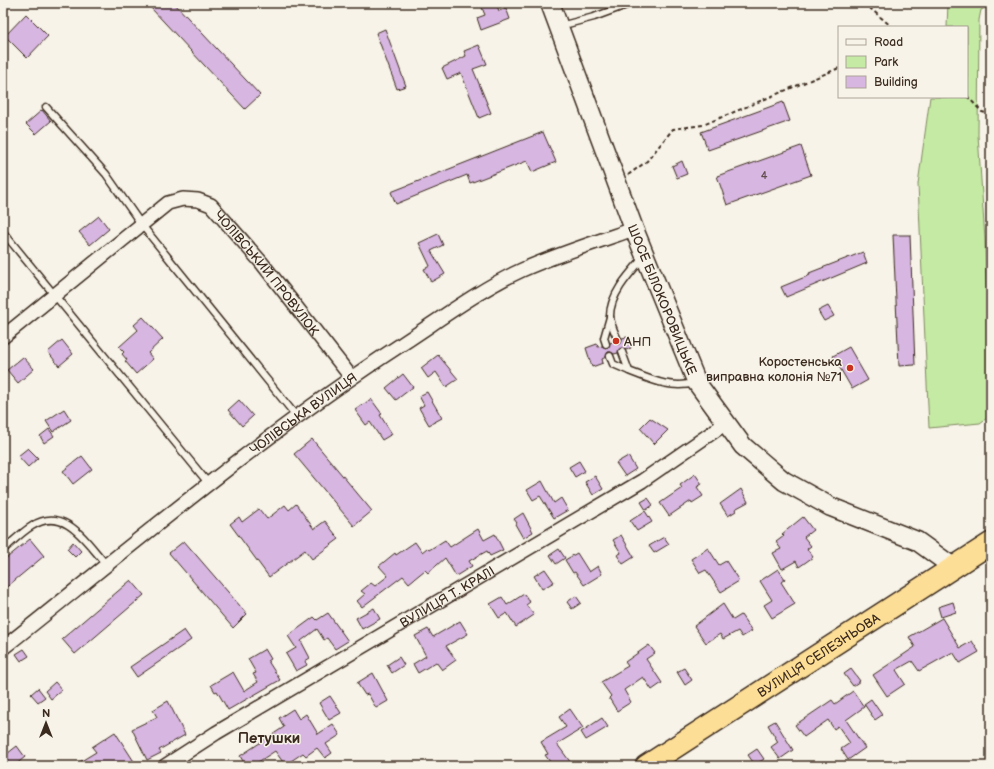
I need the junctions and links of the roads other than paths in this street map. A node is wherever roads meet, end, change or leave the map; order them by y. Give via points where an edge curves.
1 (550, 3) edge
2 (632, 3) edge
3 (559, 27) junction
4 (46, 107) dead end
5 (141, 224) junction
6 (634, 230) junction
7 (3, 232) edge
8 (645, 256) junction
9 (54, 295) junction
10 (610, 317) junction
11 (3, 337) edge
12 (618, 340) dead end
13 (606, 344) dead end
14 (622, 352) dead end
15 (610, 356) dead end
16 (629, 370) junction
17 (351, 377) junction
18 (697, 383) junction
19 (297, 417) junction
20 (726, 423) junction
21 (209, 484) junction
22 (991, 543) edge
23 (3, 550) edge
24 (106, 564) junction
25 (954, 567) junction
26 (3, 648) edge
27 (165, 766) edge
28 (646, 766) edge

1 - 3 main road, ШОСЕ БІЛОКОРОВИЦЬКЕ
2 - 3 lane
3 - 6 main road, ШОСЕ БІЛОКОРОВИЦЬКЕ
4 - 5 lane via 106,174
5 - 9 street, ЧОЛІВСЬКИЙ ПРОВУЛОК
5 - 17 street, ЧОЛІВСЬКИЙ ПРОВУЛОК via 168,203 182,199 198,200 211,206 260,262
5 - 19 lane
6 - 8 main road, ШОСЕ БІЛОКОРОВИЦЬКЕ
6 - 17 street, ЧОЛІВСЬКА ВУЛИЦЯ via 550,258 520,271 465,303
7 - 9 lane
8 - 10 lane via 627,276 613,302
8 - 18 main road, ШОСЕ БІЛОКОРОВИЦЬКЕ
9 - 11 street, ЧОЛІВСЬКИЙ ПРОВУЛОК
9 - 21 lane
10 - 12 lane
10 - 13 lane via 604,338
14 - 16 lane
15 - 16 lane via 613,364
16 - 18 lane via 655,381 680,386
17 - 19 street, ЧОЛІВСЬКА ВУЛИЦЯ
18 - 20 main road, ШОСЕ БІЛОКОРОВИЦЬКЕ
19 - 21 street, ЧОЛІВСЬКА ВУЛИЦЯ
20 - 25 main road, ШОСЕ БІЛОКОРОВИЦЬКЕ via 743,446 784,481 831,507 917,541
20 - 27 street, ВУЛИЦЯ Т. КРАЛІ via 642,481 216,733
21 - 24 street, ЧОЛІВСЬКА ВУЛИЦЯ
22 - 25 highway, ВУЛИЦЯ СЕЛЕЗНЬОВА
23 - 24 lane via 32,526 46,519 58,520 72,525
24 - 26 street, ЧОЛІВСЬКА ВУЛИЦЯ
25 - 28 highway, ВУЛИЦЯ СЕЛЕЗНЬОВА

